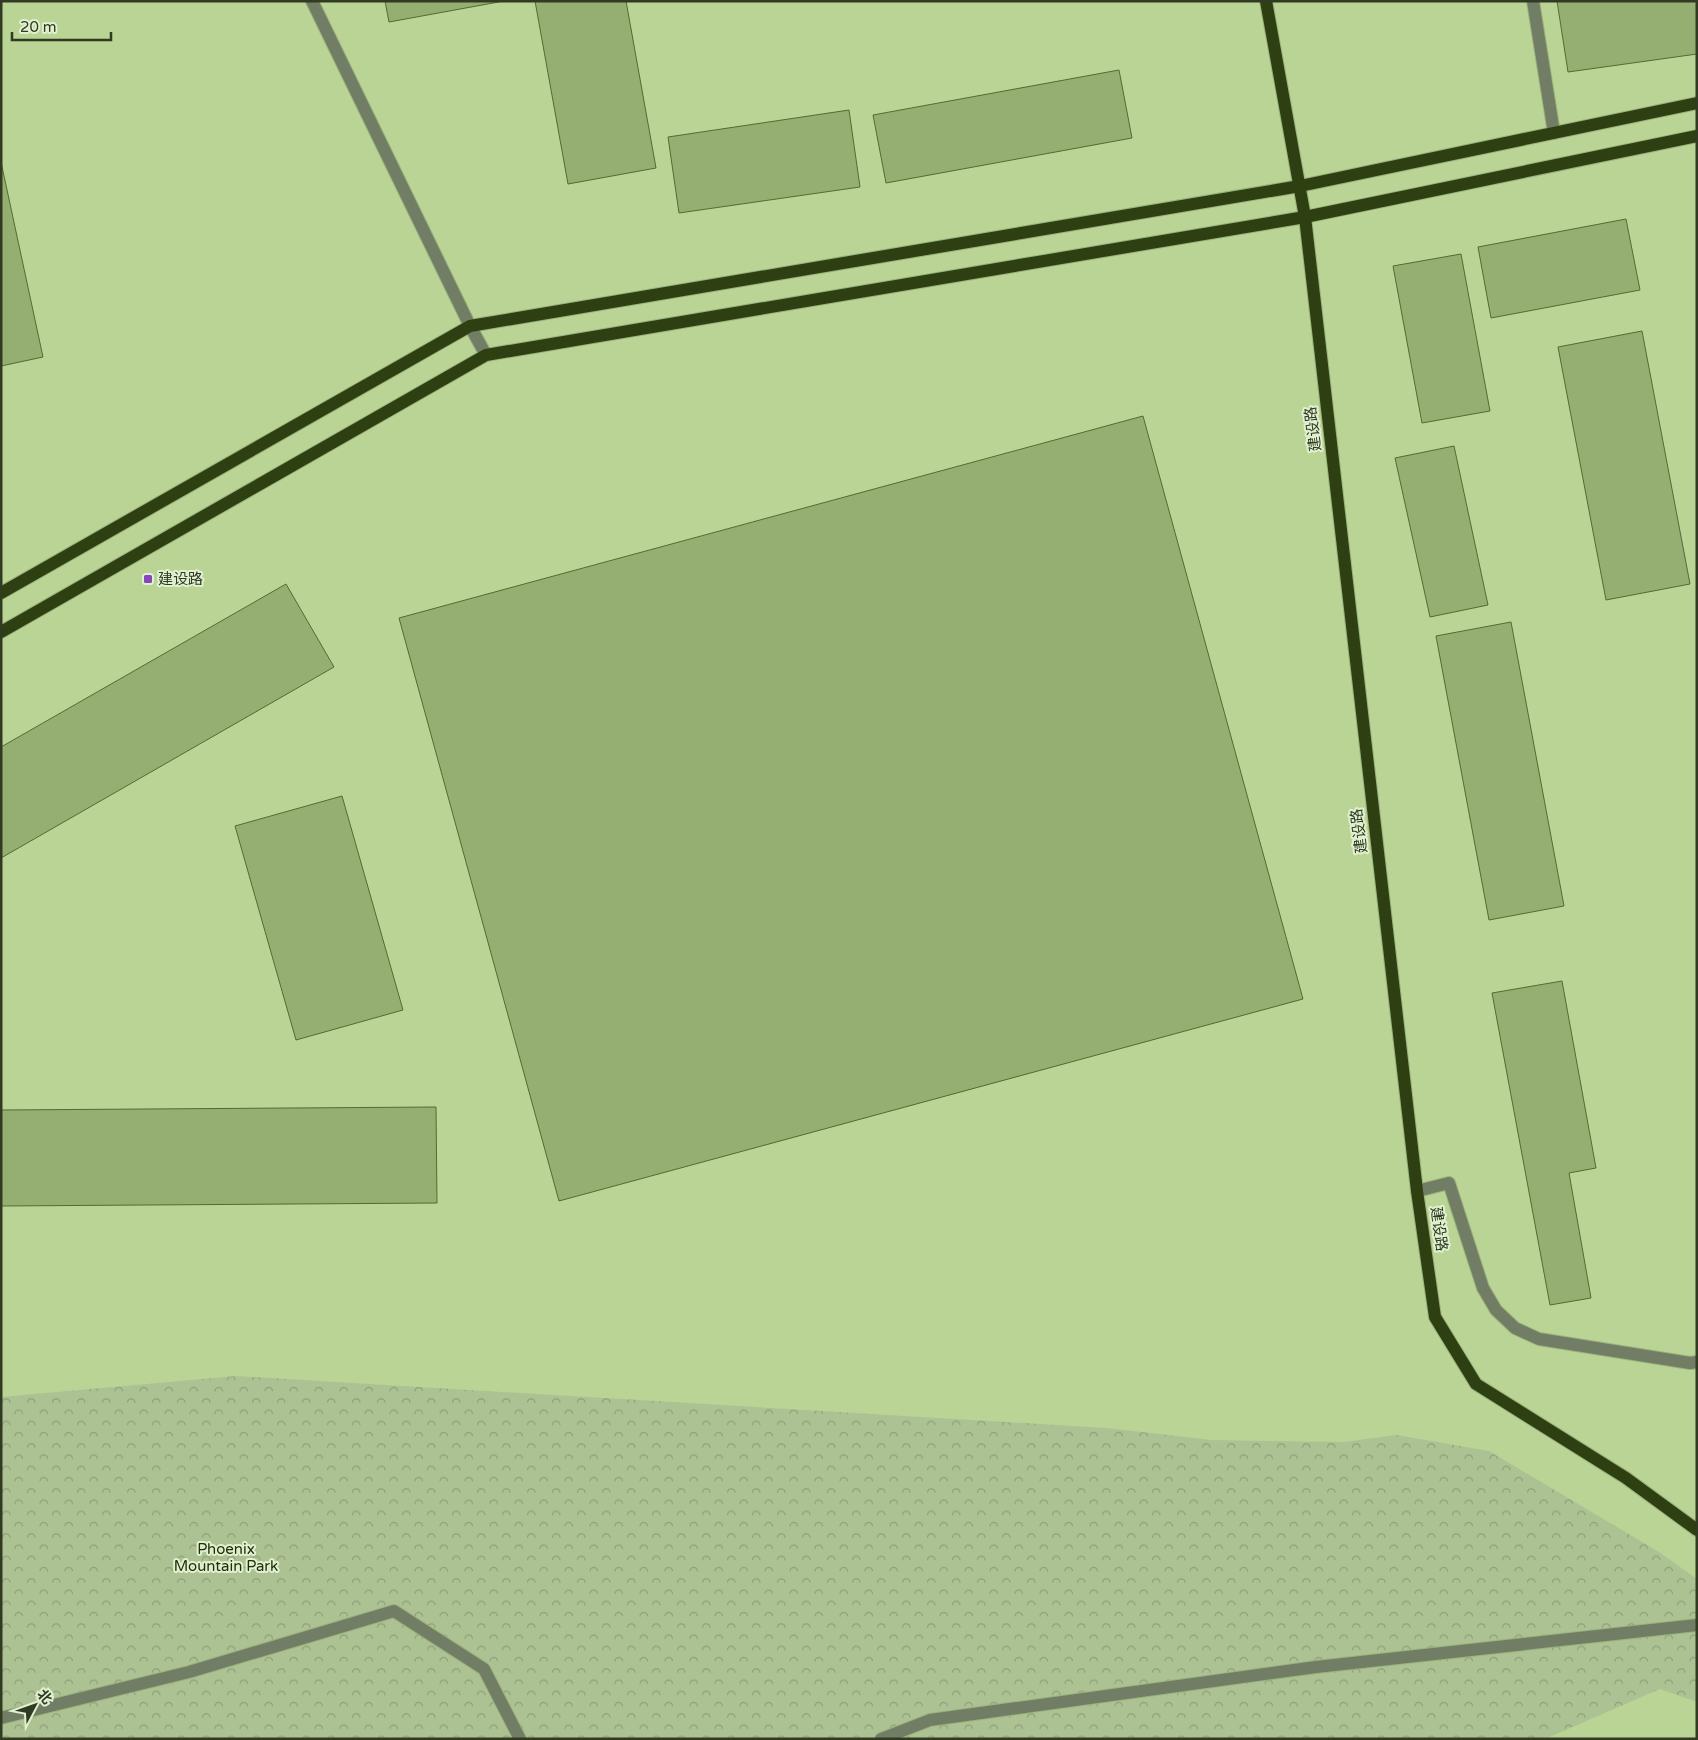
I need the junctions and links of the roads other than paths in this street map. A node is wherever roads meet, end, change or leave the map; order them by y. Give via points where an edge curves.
1 (312, 1) edge
2 (1266, 1) edge
3 (1533, 1) edge
4 (1697, 103) edge
5 (1554, 133) junction
6 (1697, 136) edge
7 (1300, 186) junction
8 (1305, 217) junction
9 (470, 326) junction
10 (486, 355) junction
11 (1, 593) edge
12 (1, 632) edge
13 (1417, 1191) junction
14 (1697, 1362) edge
15 (1697, 1530) edge
16 (1697, 1625) edge
17 (1, 1718) edge
18 (520, 1739) edge
19 (881, 1739) edge

1 - 9 street
2 - 7 main road, 建设路
3 - 5 street
4 - 5 main road
5 - 7 main road
6 - 8 main road
7 - 8 main road, 建设路
7 - 9 main road
8 - 10 main road
8 - 13 main road, 建设路
9 - 10 street
9 - 11 main road
10 - 12 main road
13 - 14 street via 1449,1183 1482,1288 1496,1310 1515,1328 1539,1340
13 - 15 main road, 建设路 via 1435,1317 1476,1384 1626,1478
16 - 19 street via 1316,1667 930,1720
17 - 18 street via 189,1672 394,1611 484,1669

